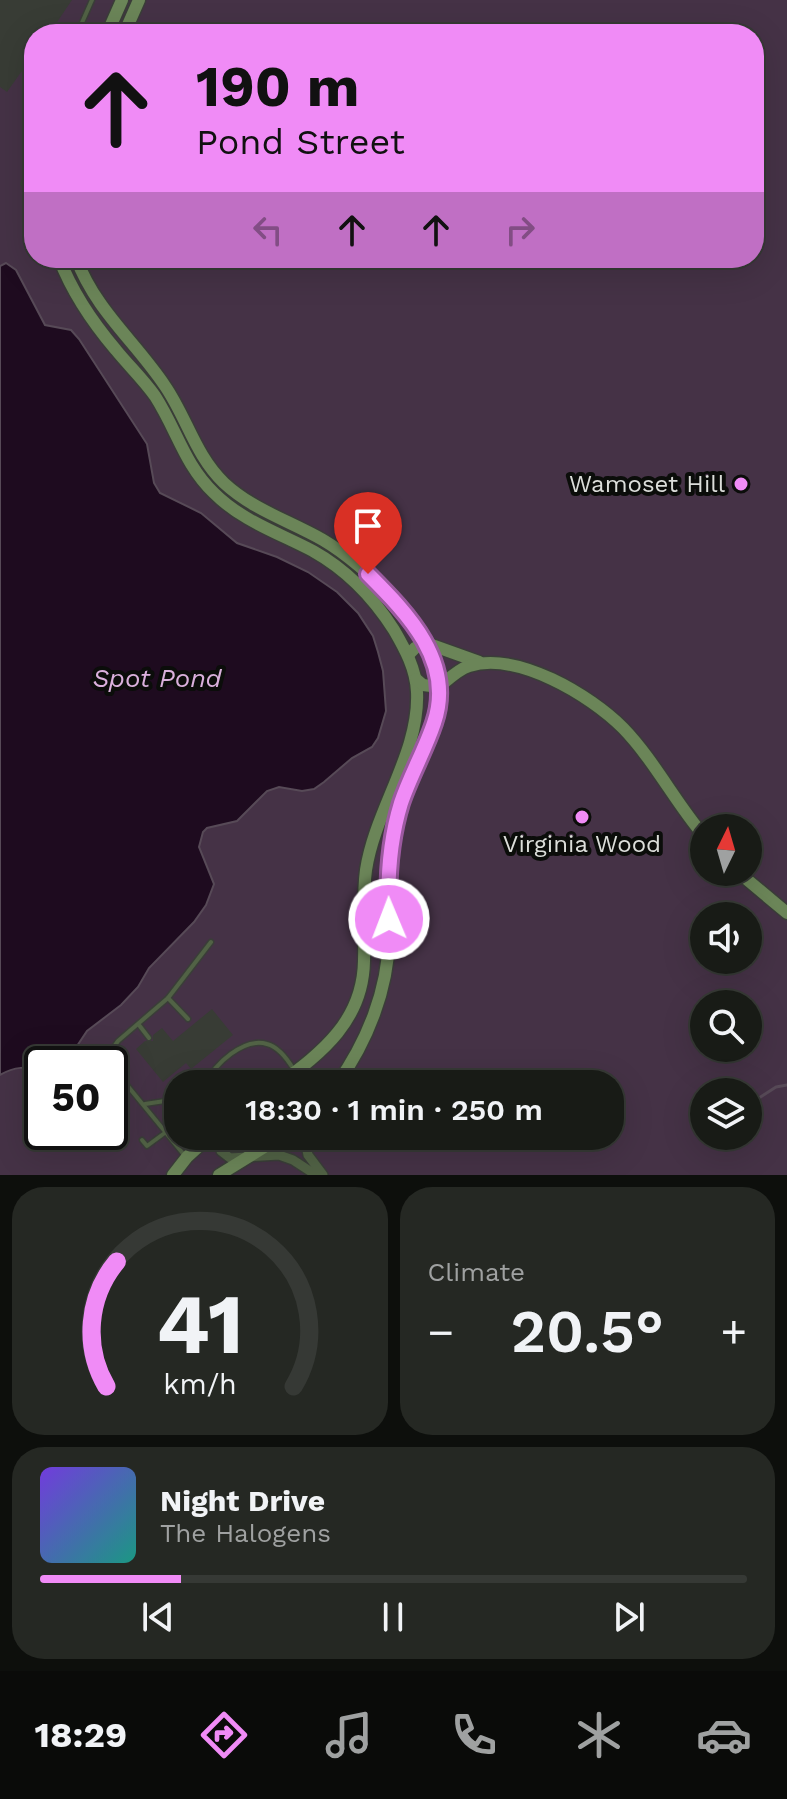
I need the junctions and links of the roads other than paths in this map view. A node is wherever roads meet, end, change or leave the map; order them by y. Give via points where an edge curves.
1 (92, 0) edge
2 (122, 0) edge
3 (139, 0) edge
4 (81, 24) edge
5 (111, 24) edge
6 (128, 24) edge
7 (64, 268) edge
8 (81, 268) edge
9 (426, 643) junction
10 (408, 655) junction
11 (486, 663) junction
12 (416, 679) junction
13 (439, 687) junction
14 (690, 819) edge
15 (755, 886) edge
16 (787, 913) edge
17 (211, 942) dead end
18 (168, 998) junction
19 (188, 1019) dead end
20 (139, 1025) junction
21 (149, 1038) dead end
22 (214, 1070) edge
23 (293, 1070) edge
24 (297, 1070) edge
25 (345, 1070) edge
26 (164, 1101) edge
27 (144, 1104) junction
28 (164, 1129) edge
29 (164, 1133) edge
30 (142, 1140) dead end
31 (181, 1150) edge
32 (195, 1150) edge
33 (221, 1150) edge
34 (259, 1150) edge
35 (307, 1150) edge
36 (187, 1157) junction
37 (247, 1157) junction
38 (173, 1175) edge
39 (219, 1175) edge
40 (316, 1175) edge
41 (323, 1175) edge

1 - 4 lane
2 - 5 main road
3 - 6 main road
7 - 10 main road via 104,336 157,399 187,461 205,484 248,518 314,551 352,579
8 - 9 main road via 105,312 167,388 217,476 248,501 349,557
9 - 10 main road
9 - 11 main road
9 - 13 main road
10 - 12 main road
11 - 13 main road via 460,670
11 - 14 main road via 534,673 606,713 637,745
12 - 13 main road
12 - 24 main road via 413,733 368,862 359,996 338,1035
13 - 25 main road via 435,720 402,801 392,842 382,989
15 - 16 main road
17 - 18 lane
18 - 19 lane
18 - 20 lane
20 - 21 lane
20 - 27 lane via 112,1048 109,1058
22 - 23 lane via 247,1046 262,1043 278,1051
26 - 27 lane
27 - 28 lane
29 - 30 lane via 147,1146
31 - 36 lane
32 - 36 main road
33 - 37 street via 236,1159
34 - 37 main road
35 - 41 street
36 - 38 main road
37 - 39 main road
37 - 40 street via 283,1156

